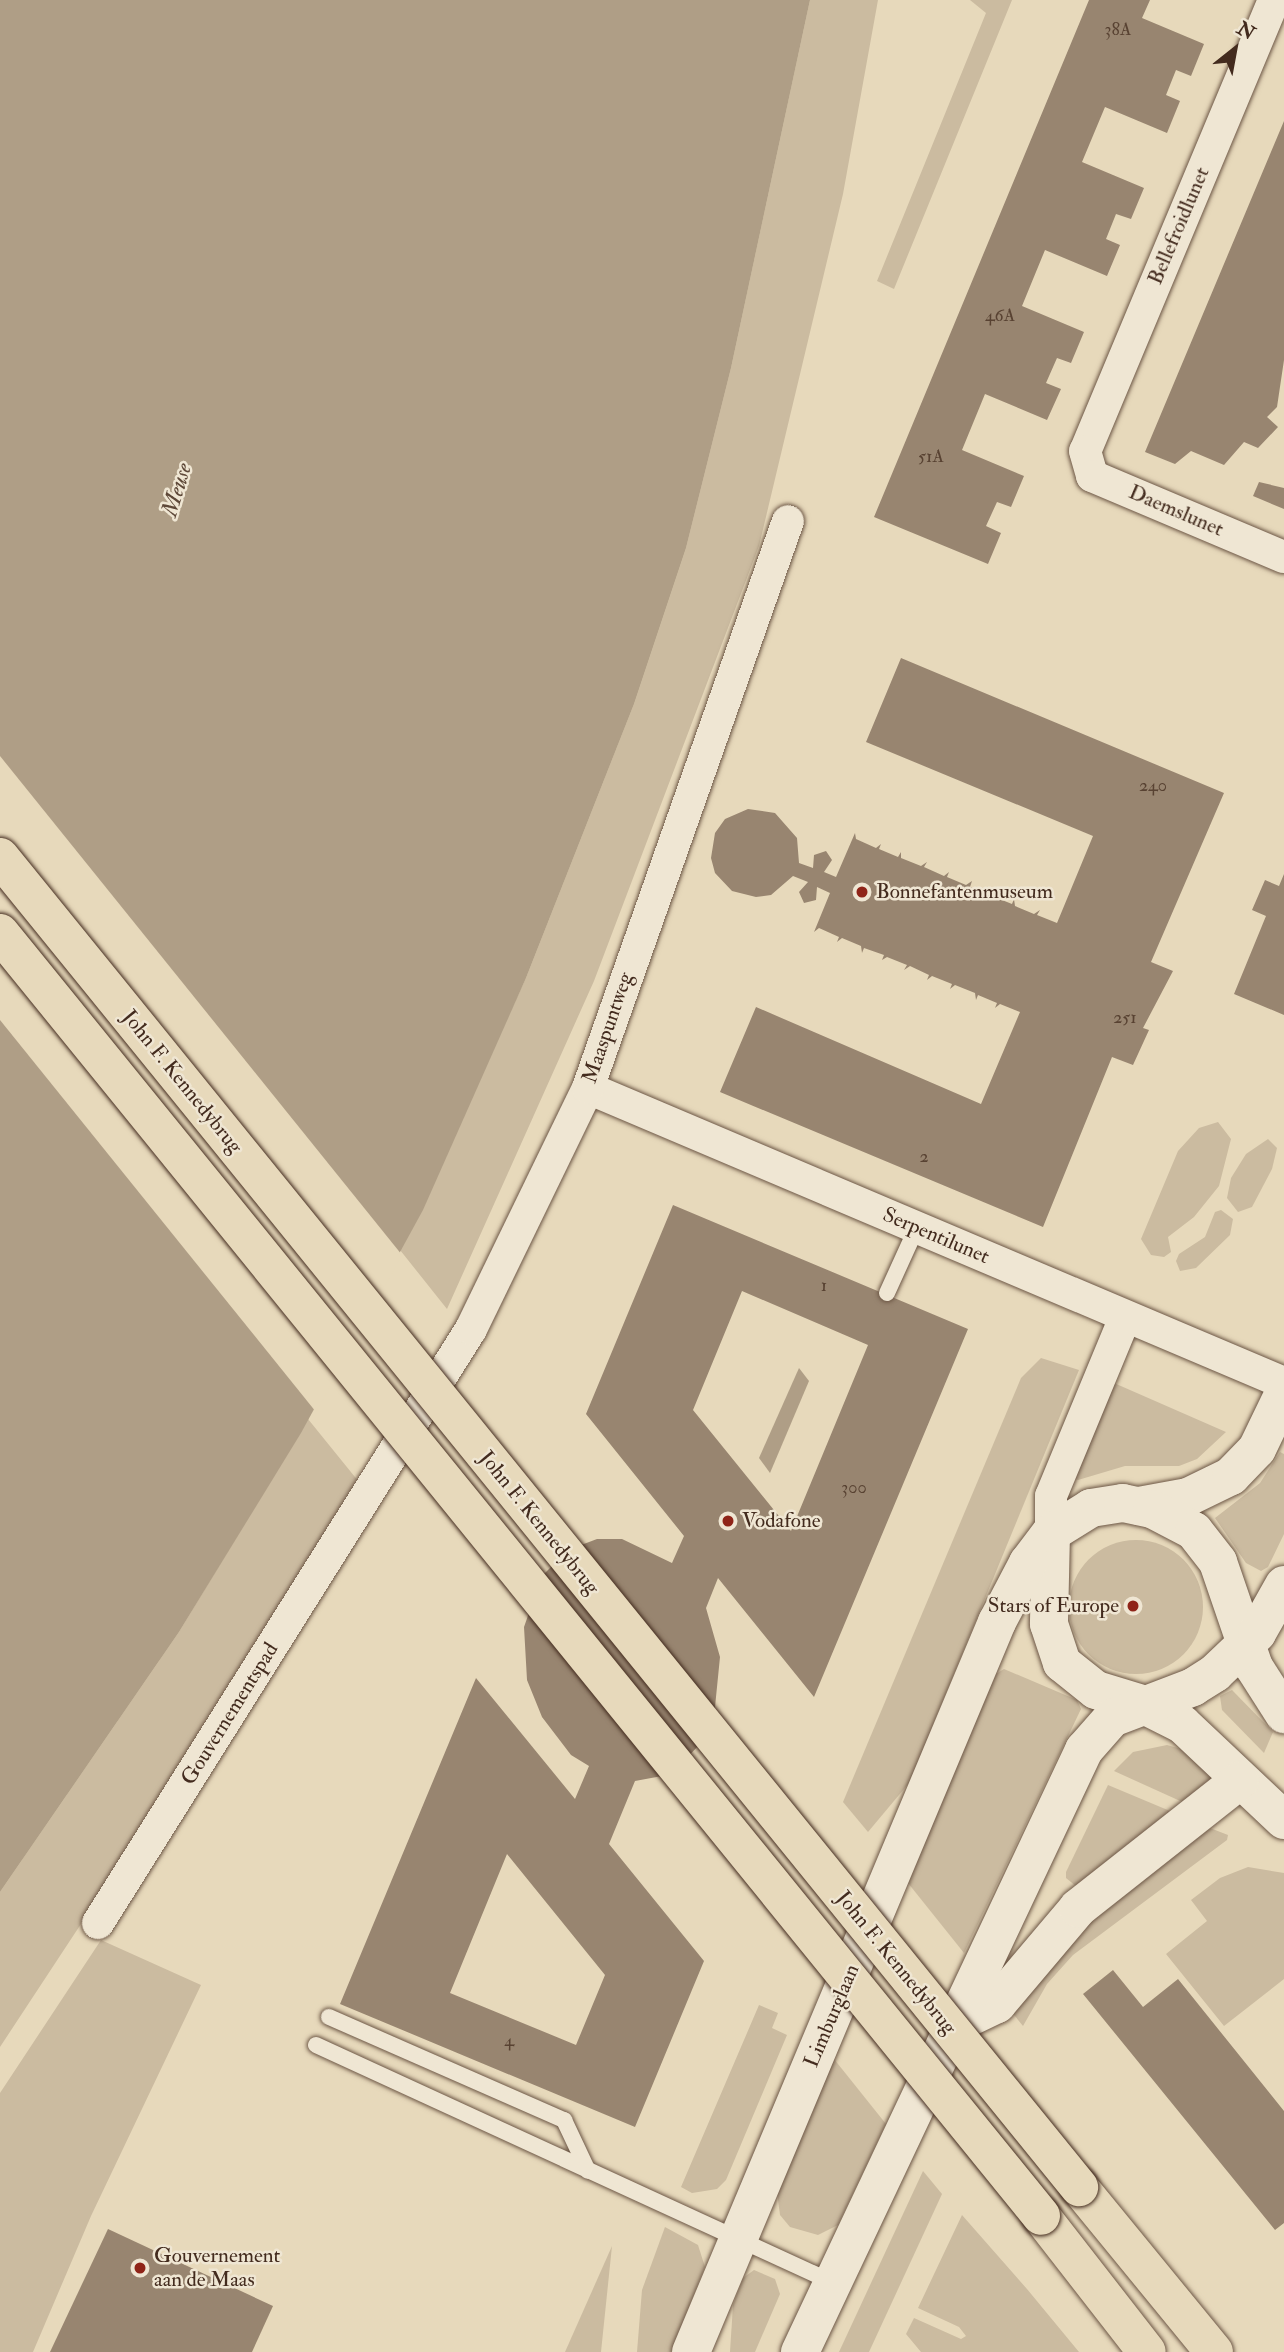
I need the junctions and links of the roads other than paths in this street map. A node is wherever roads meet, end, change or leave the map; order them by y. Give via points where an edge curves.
1 (1274, 0) edge
2 (1085, 452) joint
3 (788, 521) dead end
4 (1284, 557) edge
5 (0, 857) edge
6 (0, 933) edge
7 (588, 1088) junction
8 (917, 1227) junction
9 (887, 1293) dead end
10 (1125, 1317) junction
11 (1284, 1384) edge
12 (1284, 1393) edge
13 (360, 1502) joint
14 (1139, 1506) junction
15 (1051, 1533) junction
16 (1284, 1585) edge
17 (1247, 1644) junction
18 (1142, 1704) junction
19 (1284, 1714) edge
20 (1240, 1780) junction
21 (1284, 1820) edge
22 (98, 1923) dead end
23 (329, 2017) dead end
24 (954, 2025) junction
25 (316, 2045) dead end
26 (588, 2171) junction
27 (738, 2239) junction
28 (832, 2282) junction
29 (691, 2352) edge
30 (800, 2352) edge
31 (1147, 2352) edge
32 (1214, 2352) edge

1 - 2 street, Bellefroidlunet
2 - 4 street, Daemslunet via 1092,476
3 - 7 street, Maaspuntweg
5 - 32 main road, John F. Kennedybrug, bridge
6 - 31 main road, bridge
7 - 8 street, Serpentilunet
7 - 13 street, Maaspuntweg via 471,1329
8 - 9 lane
8 - 10 street, Serpentilunet
10 - 11 street, Serpentilunet
10 - 15 street via 1051,1496
12 - 14 main road via 1257,1449 1231,1476 1188,1497
13 - 22 street, Gouvernementspad
14 - 15 main road via 1108,1503 1091,1508
14 - 17 main road via 1182,1524 1210,1549
15 - 18 main road via 1049,1624 1062,1663 1096,1690
15 - 27 main road, Limburglaan via 1028,1563 997,1622
16 - 17 main road via 1271,1613
17 - 18 main road via 1206,1680
17 - 19 main road via 1254,1667
18 - 20 main road via 1193,1733
18 - 24 main road via 1103,1724 1084,1750
20 - 21 main road
20 - 24 main road via 1078,1908 997,2004
23 - 26 lane via 564,2120
24 - 28 main road
25 - 26 lane
26 - 27 lane
27 - 28 lane
27 - 29 main road, Limburglaan
28 - 30 main road

